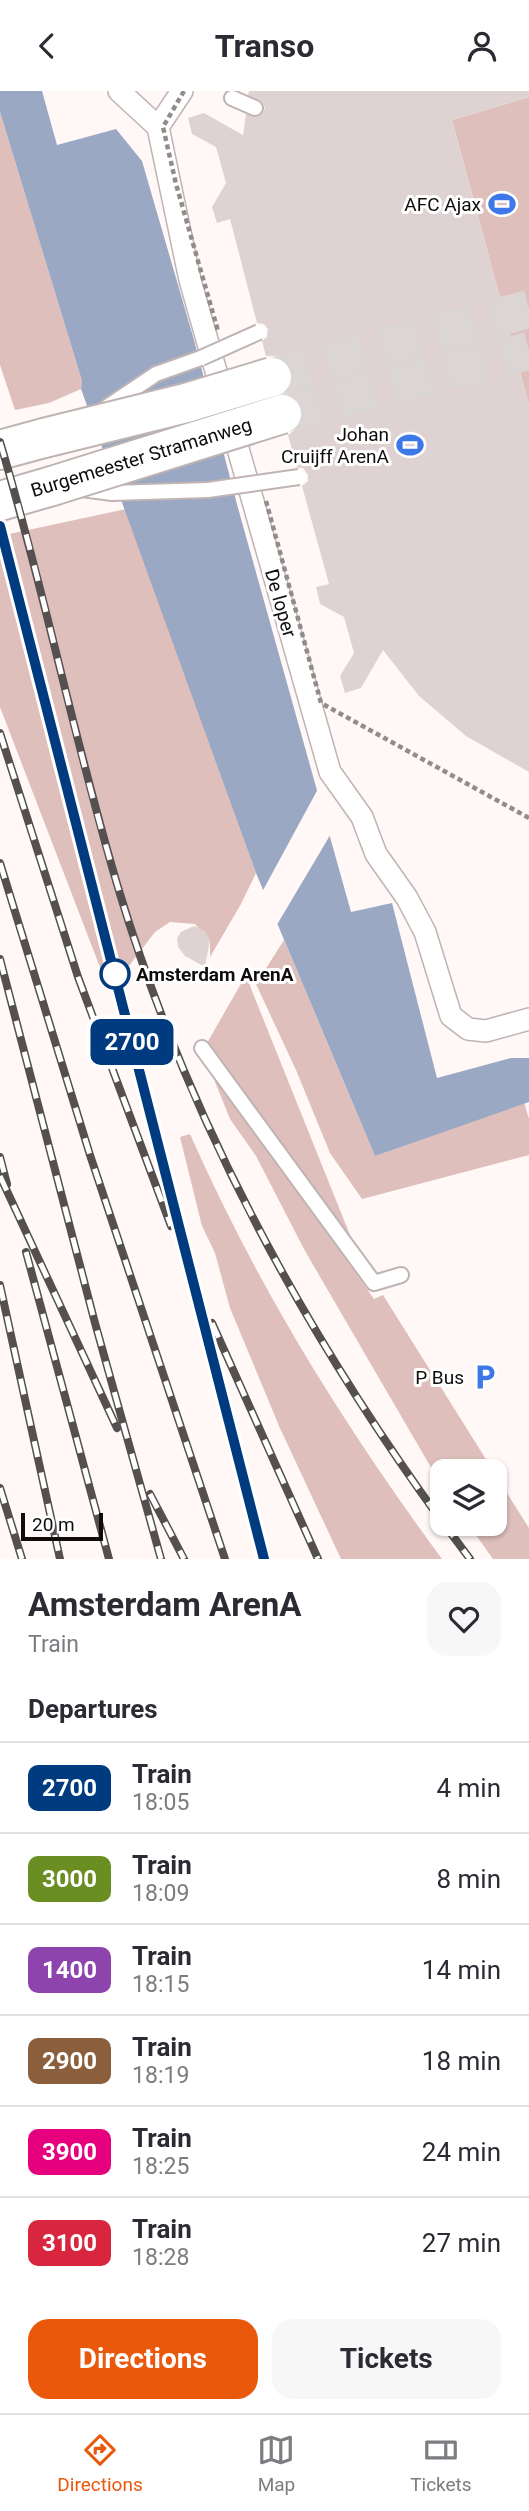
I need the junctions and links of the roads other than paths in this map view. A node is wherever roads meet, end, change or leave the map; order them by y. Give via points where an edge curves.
1 (119, 91) edge
2 (181, 91) edge
3 (232, 98) dead end
4 (255, 107) dead end
5 (158, 127) junction
6 (259, 332) dead end
7 (272, 377) tunnel mouth
8 (282, 414) tunnel mouth
9 (44, 438) junction
10 (0, 450) edge
11 (299, 477) dead end
12 (52, 486) junction
13 (0, 501) edge
14 (527, 1027) edge
15 (202, 1048) dead end
16 (401, 1275) dead end

1 - 5 street
2 - 5 street
3 - 4 lane
5 - 14 street, De loper via 190,280 330,772 362,817 376,854 425,932 451,1016 468,1029
6 - 9 lane, bridge via 156,374 119,401
7 - 9 main road, Burgemeester Stramanweg, bridge
8 - 12 main road, Burgemeester Stramanweg, bridge
9 - 10 main road, Burgemeester Stramanweg
11 - 12 lane, bridge via 171,492 112,493
12 - 13 main road, Burgemeester Stramanweg
15 - 16 lane via 374,1283

